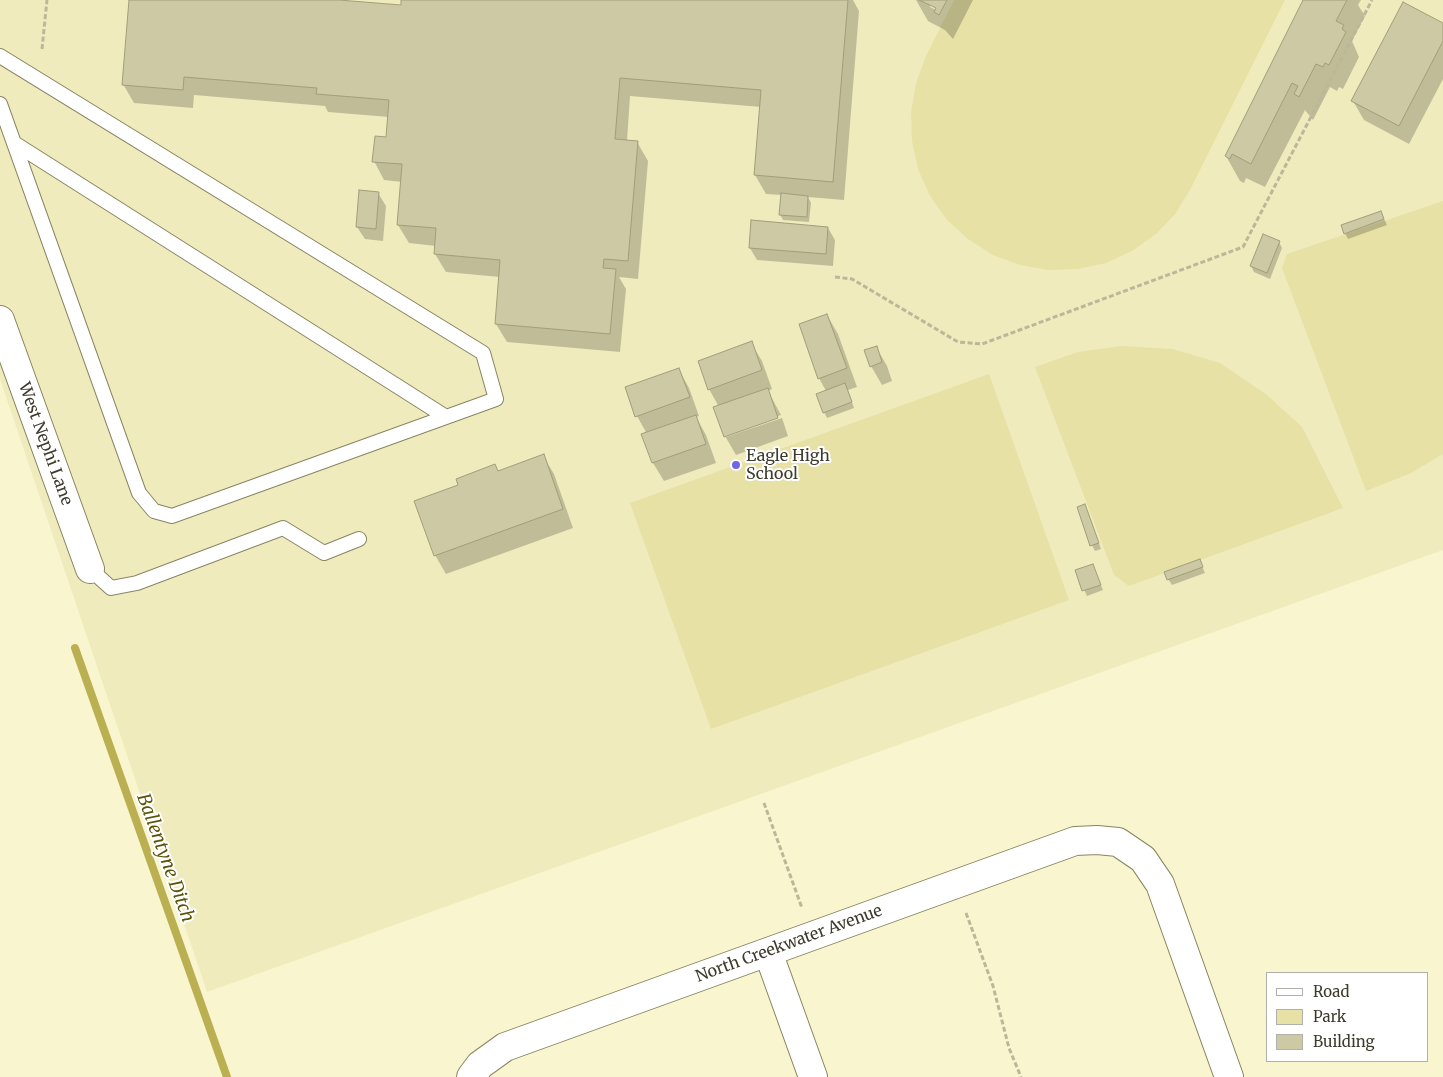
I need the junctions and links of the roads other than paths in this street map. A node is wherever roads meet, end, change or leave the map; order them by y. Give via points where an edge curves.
1 (0, 56) edge
2 (0, 104) edge
3 (14, 143) junction
4 (0, 320) edge
5 (446, 417) junction
6 (359, 539) dead end
7 (90, 569) joint
8 (768, 952) junction
9 (471, 1077) edge
10 (813, 1077) edge
11 (1229, 1077) edge

1 - 5 lane via 483,353 496,399
2 - 3 lane
3 - 5 lane
3 - 5 lane via 139,493 154,511 172,516
4 - 7 street, West Nephi Lane
6 - 7 lane via 324,553 283,528 137,583 111,588
8 - 9 street, North Creekwater Avenue via 505,1047 480,1065
8 - 10 street
8 - 11 street, North Creekwater Avenue via 1076,841 1118,842 1143,859 1160,884

